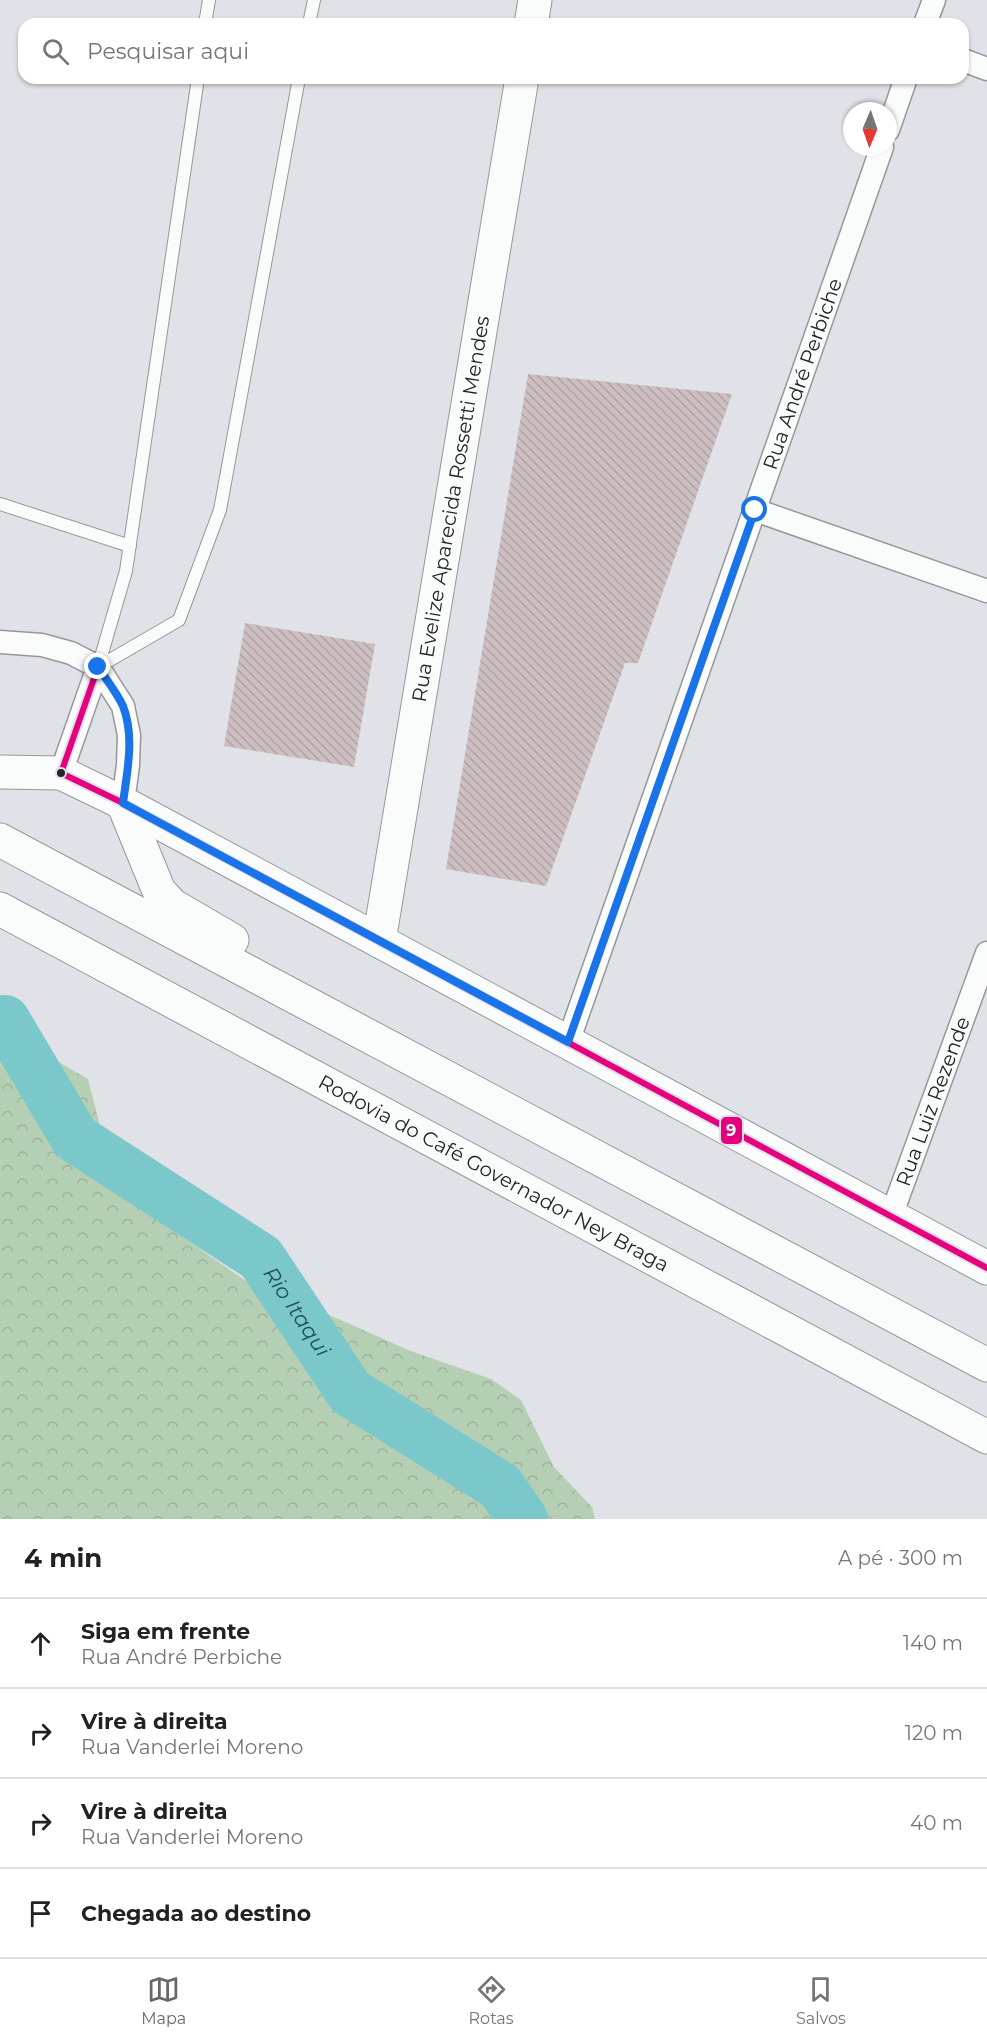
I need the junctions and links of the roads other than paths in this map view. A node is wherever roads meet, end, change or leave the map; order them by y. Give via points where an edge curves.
1 (209, 0) edge
2 (314, 0) edge
3 (535, 0) edge
4 (934, 0) edge
5 (207, 18) edge
6 (310, 18) edge
7 (532, 18) edge
8 (927, 18) edge
9 (969, 62) edge
10 (987, 69) edge
11 (197, 84) edge
12 (299, 84) edge
13 (521, 84) edge
14 (904, 84) edge
15 (897, 104) edge
16 (879, 156) edge
17 (0, 504) edge
18 (755, 510) junction
19 (130, 546) junction
20 (987, 591) edge
21 (0, 642) edge
22 (98, 667) junction
23 (0, 772) edge
24 (61, 773) junction
25 (123, 803) junction
26 (0, 840) edge
27 (0, 909) edge
28 (379, 940) junction
29 (987, 953) edge
30 (568, 1042) junction
31 (412, 1061) junction
32 (891, 1216) junction
33 (987, 1268) edge
34 (987, 1365) edge
35 (987, 1437) edge

1 - 5 lane
2 - 6 lane
3 - 7 main road
4 - 8 street
9 - 10 street
11 - 19 lane
12 - 22 lane via 220,510 179,620
13 - 28 main road, Rua Evelize Aparecida Rossetti Mendes
14 - 15 street
16 - 18 street, Rua André Perbiche
17 - 19 lane
18 - 20 street
18 - 30 street, Rua André Perbiche
19 - 22 lane
21 - 22 street via 42,645
22 - 24 street
22 - 25 street via 123,706 129,735
23 - 24 main road
24 - 25 main road
25 - 28 main road
25 - 31 main road via 159,891 172,905 320,988
26 - 31 main road
27 - 35 main road, Rodovia do Café Governador Ney Braga
28 - 30 main road
29 - 32 street, Rua Luiz Rezende
30 - 32 main road
31 - 34 main road
32 - 33 main road

